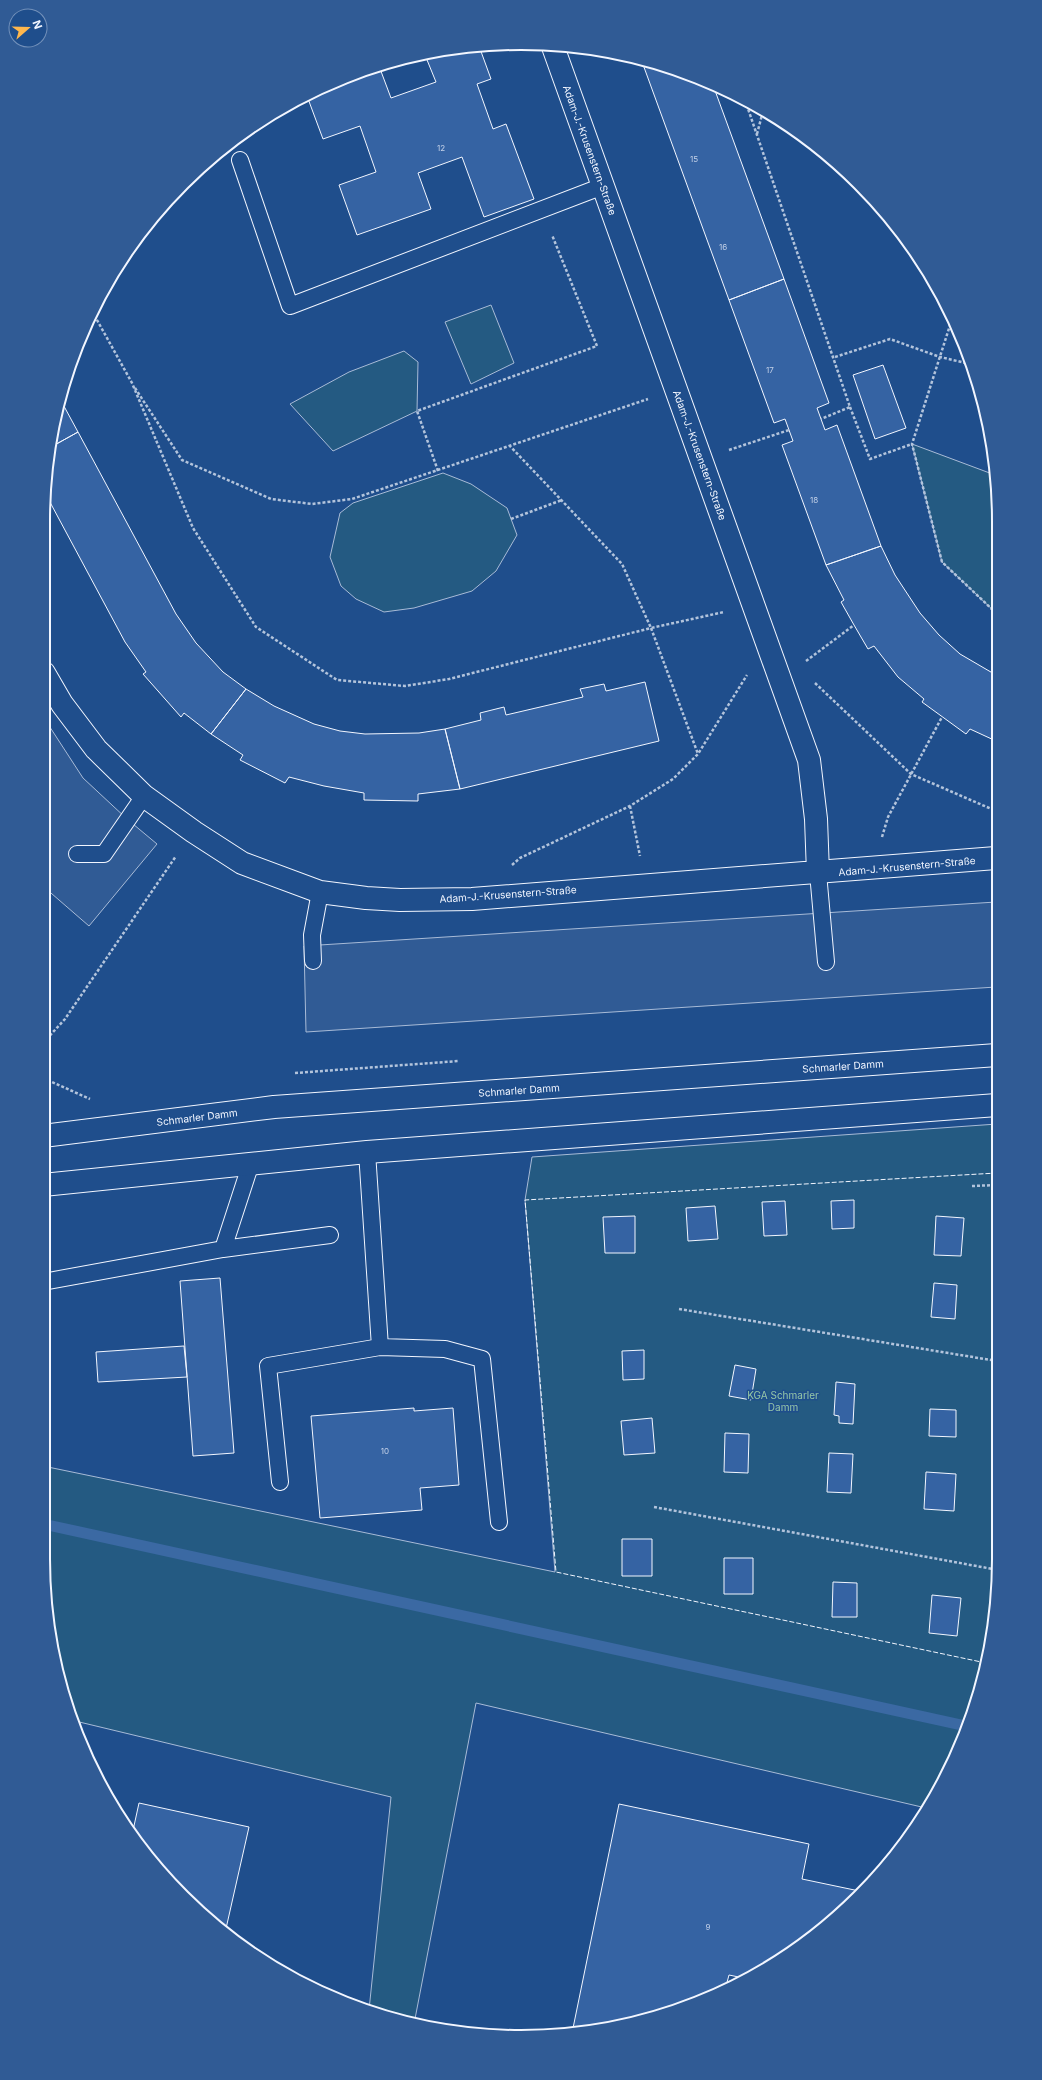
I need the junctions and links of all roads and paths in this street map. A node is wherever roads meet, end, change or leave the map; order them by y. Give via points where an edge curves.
1 (555, 51) edge
2 (748, 109) edge
3 (762, 116) edge
4 (757, 134) junction
5 (240, 160) dead end
6 (603, 186) junction
7 (542, 210) junction
8 (96, 319) edge
9 (949, 327) edge
10 (940, 356) junction
11 (835, 357) junction
12 (964, 362) edge
13 (132, 383) junction
14 (676, 389) junction
15 (850, 407) junction
16 (821, 419) dead end
17 (789, 430) dead end
18 (912, 444) junction
19 (701, 459) junction
20 (438, 471) junction
21 (562, 500) dead end
22 (511, 519) dead end
23 (992, 609) edge
24 (854, 625) dead end
25 (767, 643) junction
26 (801, 664) dead end
27 (50, 683) edge
28 (942, 717) dead end
29 (698, 754) junction
30 (144, 796) junction
31 (630, 806) junction
32 (194, 832) junction
33 (78, 854) dead end
34 (992, 858) edge
35 (873, 868) junction
36 (818, 873) junction
37 (646, 884) junction
38 (320, 892) junction
39 (472, 898) junction
40 (313, 960) dead end
41 (826, 962) dead end
42 (50, 1036) edge
43 (992, 1055) edge
44 (992, 1105) edge
45 (50, 1135) edge
46 (367, 1152) junction
47 (251, 1163) junction
48 (50, 1184) edge
49 (992, 1185) edge
50 (972, 1186) dead end
51 (330, 1235) dead end
52 (223, 1249) junction
53 (50, 1281) edge
54 (679, 1309) dead end
55 (380, 1347) junction
56 (992, 1360) edge
57 (280, 1482) dead end
58 (654, 1507) dead end
59 (499, 1522) dead end
60 (992, 1569) edge

1 - 6 street, Adam-J.-Krusenstern-Straße
2 - 4 path
3 - 4 path
4 - 11 path
5 - 7 lane via 290,306
6 - 7 lane
6 - 14 street, Adam-J.-Krusenstern-Straße
7 - 20 path via 597,346 417,411
8 - 13 path
9 - 10 path
10 - 11 path via 890,339
10 - 12 path
10 - 18 path
11 - 15 path
13 - 20 path via 182,460 271,499 312,504 352,499
13 - 29 path via 193,528 256,627 337,680 404,686 449,679 651,628
14 - 19 street, Adam-J.-Krusenstern-Straße
14 - 20 path
15 - 16 path
15 - 18 path via 870,459
17 - 19 path
18 - 23 path via 942,562
19 - 25 street, Adam-J.-Krusenstern-Straße
21 - 22 path
24 - 26 path
25 - 29 path
25 - 36 street, Adam-J.-Krusenstern-Straße via 809,760 816,819
27 - 30 street, Adam-J.-Krusenstern-Straße via 62,704 96,749
28 - 35 path via 888,817
29 - 31 path via 673,780
30 - 32 street, Adam-J.-Krusenstern-Straße
30 - 33 lane via 104,854
31 - 37 path
31 - 39 path via 520,858
32 - 38 street, Adam-J.-Krusenstern-Straße via 242,863
32 - 42 path via 66,1019
34 - 35 street, Adam-J.-Krusenstern-Straße
35 - 36 street, Adam-J.-Krusenstern-Straße
36 - 37 street, Adam-J.-Krusenstern-Straße
36 - 41 lane
37 - 39 street, Adam-J.-Krusenstern-Straße
38 - 39 street, Adam-J.-Krusenstern-Straße via 400,900
38 - 40 lane via 312,935
43 - 45 street, Schmarler Damm via 274,1107
44 - 46 street
46 - 47 street
46 - 55 lane
47 - 48 street
47 - 52 lane
49 - 50 path
51 - 52 lane
52 - 53 lane
54 - 56 path
55 - 57 lane via 268,1366
55 - 59 lane via 445,1349 482,1359
58 - 60 path

